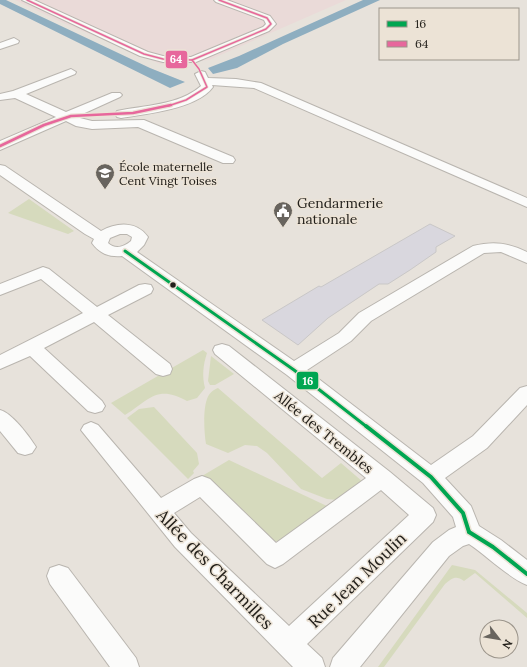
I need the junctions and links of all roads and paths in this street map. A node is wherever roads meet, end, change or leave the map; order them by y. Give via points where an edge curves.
1 (27, 0) edge
2 (219, 0) edge
3 (14, 41) dead end
4 (0, 46) edge
5 (192, 60) junction
6 (71, 72) dead end
7 (205, 86) junction
8 (16, 94) junction
9 (116, 95) dead end
10 (0, 97) edge
11 (68, 116) junction
12 (0, 146) edge
13 (228, 160) dead end
14 (0, 169) edge
15 (527, 203) edge
16 (102, 237) junction
17 (125, 251) junction
18 (527, 258) edge
19 (146, 289) dead end
20 (0, 290) edge
21 (96, 315) junction
22 (32, 347) junction
23 (222, 350) dead end
24 (0, 363) edge
25 (163, 369) dead end
26 (294, 370) junction
27 (527, 394) edge
28 (95, 406) dead end
29 (0, 417) edge
30 (92, 430) dead end
31 (26, 446) dead end
32 (431, 477) junction
33 (382, 478) junction
34 (159, 511) junction
35 (425, 515) joint
36 (469, 532) junction
37 (527, 574) edge
38 (59, 576) dead end
39 (289, 644) junction
40 (126, 667) edge
41 (312, 667) edge
42 (344, 667) edge

1 - 5 street via 144,54 174,61
2 - 5 street via 267,18 271,24 266,29
3 - 4 street
5 - 7 street
6 - 8 street
7 - 11 street via 192,97 167,106 109,115
7 - 15 street via 246,83 261,87
8 - 10 street
8 - 11 street
9 - 11 street
11 - 12 street
11 - 13 street via 80,123 92,125 140,123
14 - 16 street
16 - 17 street via 100,243 104,248
16 - 17 street via 119,229 137,232 140,242
17 - 26 street
18 - 26 street via 493,245 479,249 365,317 345,337
19 - 21 street
20 - 21 street via 43,272
21 - 22 street
21 - 25 street
22 - 24 street
22 - 28 street
23 - 33 street, Allée des Trembles
26 - 32 street
27 - 32 street via 480,442
29 - 31 street
30 - 34 street, Allée des Charmilles
32 - 36 street via 463,513
33 - 34 street via 275,557 202,485
33 - 35 street, Allée des Trembles
34 - 39 street, Allée des Charmilles via 183,540
35 - 39 street, Rue Jean Moulin
36 - 37 street
36 - 42 street via 441,548
38 - 40 street
39 - 41 street, Allée des Charmilles

